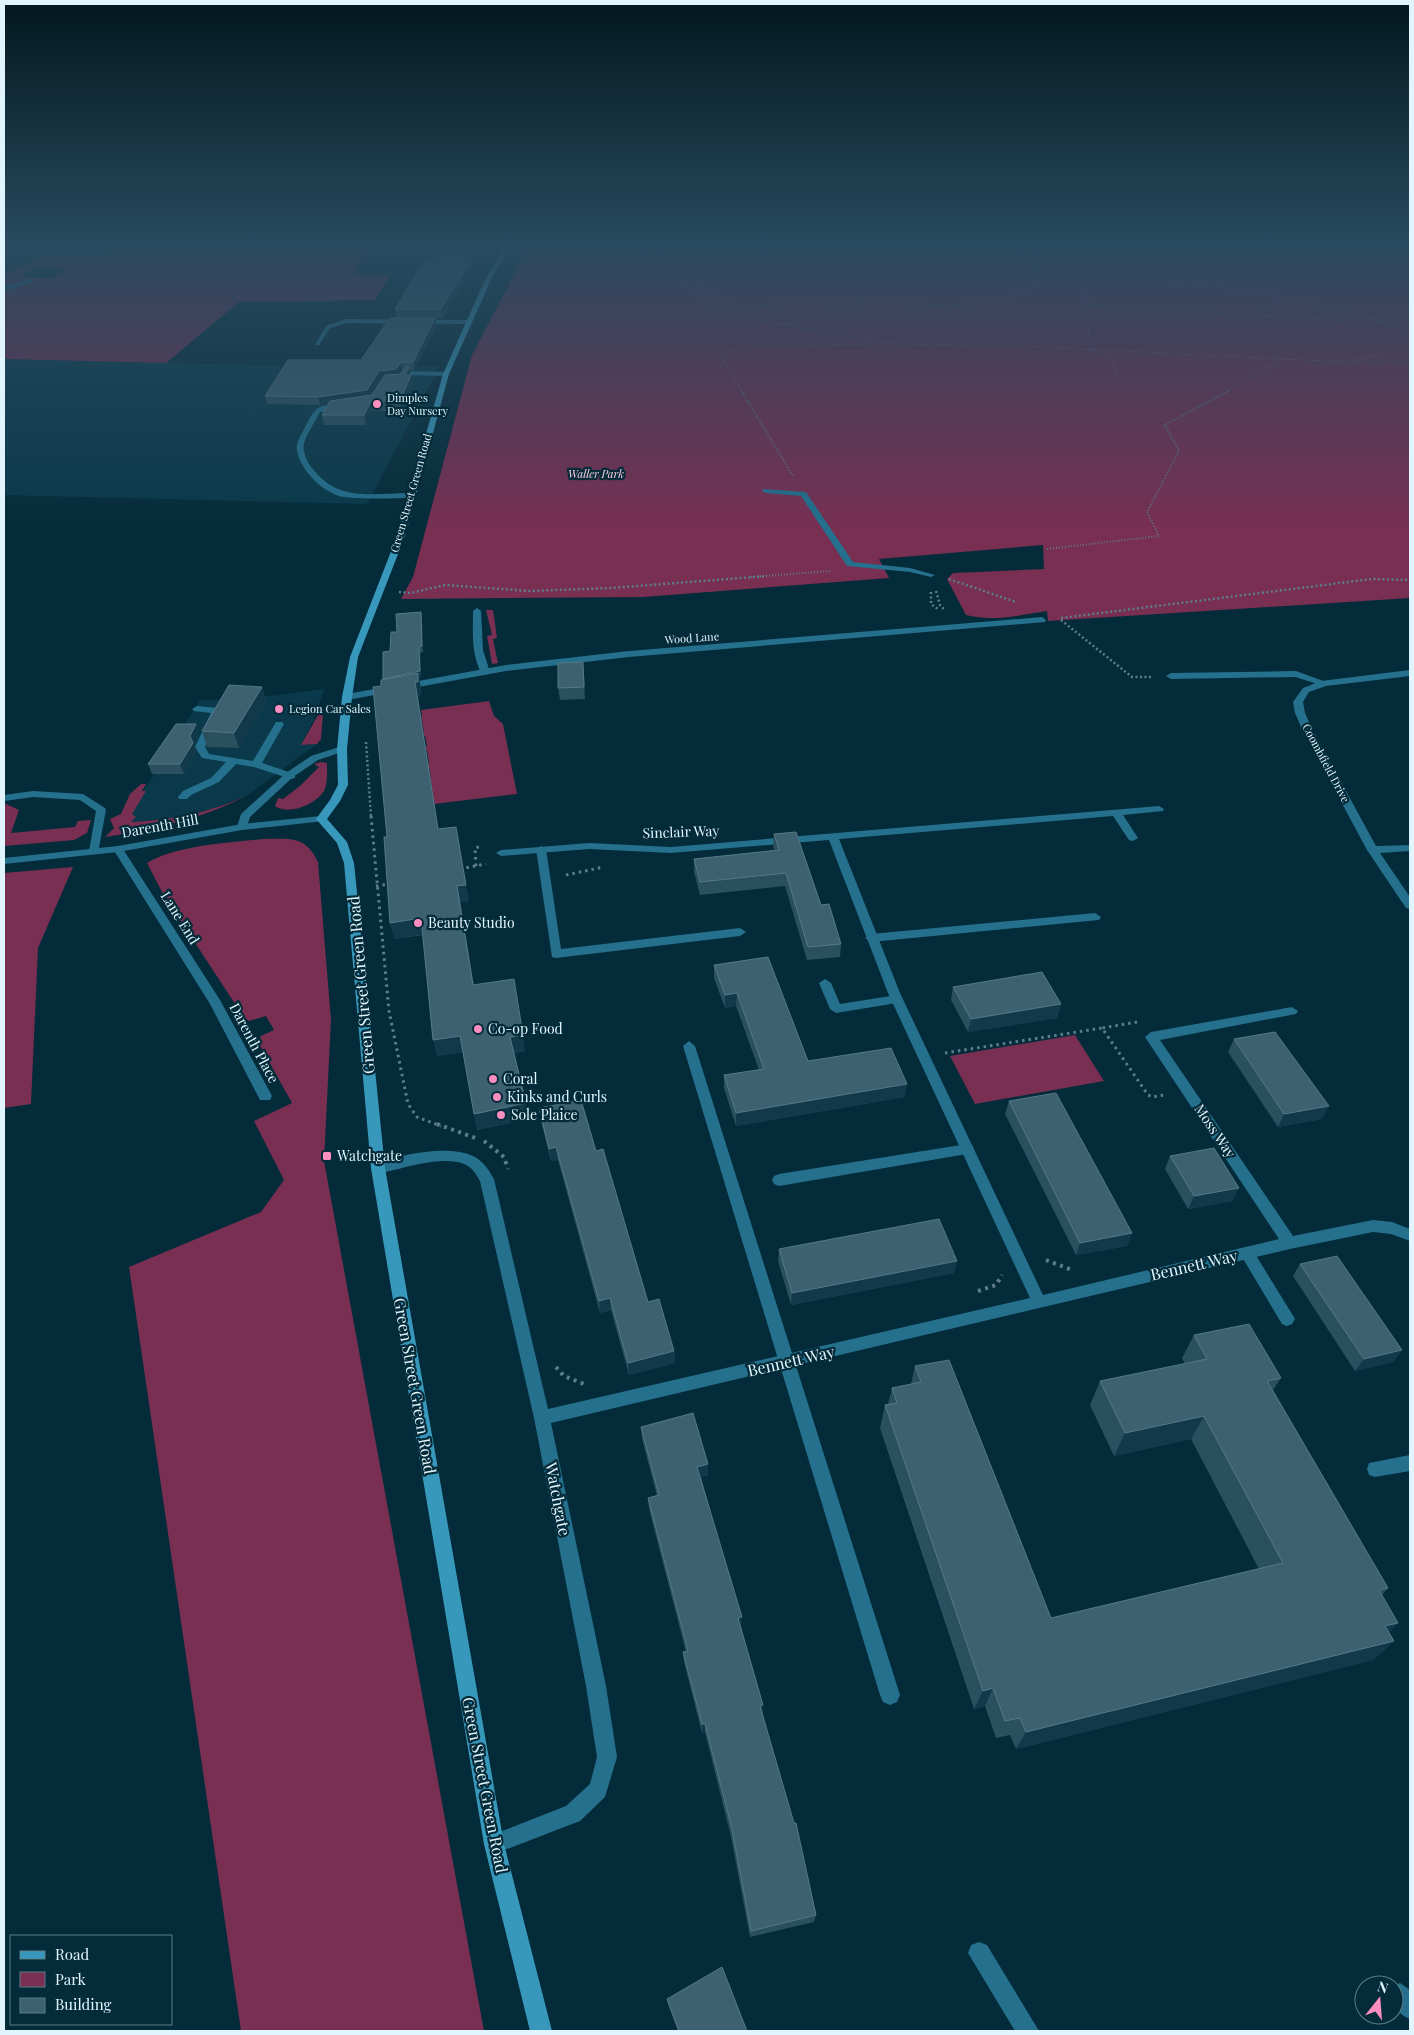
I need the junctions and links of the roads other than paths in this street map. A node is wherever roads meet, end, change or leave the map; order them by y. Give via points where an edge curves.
1 (319, 341) edge
2 (461, 341) edge
3 (317, 344) dead end
4 (446, 374) junction
5 (392, 382) edge
6 (353, 405) edge
7 (766, 491) dead end
8 (412, 495) junction
9 (931, 575) road end
10 (476, 611) dead end
11 (1042, 620) dead end
12 (485, 672) junction
13 (1410, 673) edge
14 (1171, 676) road end
15 (1324, 683) junction
16 (347, 698) junction
17 (197, 709) dead end
18 (279, 724) dead end
19 (342, 749) junction
20 (233, 761) junction
21 (256, 764) junction
22 (291, 776) junction
23 (183, 797) dead end
24 (4, 798) edge
25 (1159, 809) dead end
26 (1116, 813) junction
27 (321, 819) junction
28 (242, 827) junction
29 (833, 837) junction
30 (1133, 838) dead end
31 (1410, 848) edge
32 (118, 849) junction
33 (541, 849) junction
34 (1372, 850) junction
35 (94, 851) junction
36 (501, 853) dead end
37 (4, 861) edge
38 (1410, 905) edge
39 (1095, 917) dead end
40 (740, 932) dead end
41 (871, 938) junction
42 (825, 983) dead end
43 (896, 996) junction
44 (216, 1003) joint
45 (1292, 1012) dead end
46 (689, 1046) dead end
47 (265, 1096) dead end
48 (967, 1149) junction
49 (378, 1168) junction
50 (779, 1180) dead end
51 (1410, 1235) edge
52 (1290, 1242) junction
53 (1247, 1253) junction
54 (1040, 1302) junction
55 (1287, 1319) dead end
56 (788, 1362) junction
57 (542, 1418) junction
58 (1410, 1463) edge
59 (1374, 1469) dead end
60 (890, 1696) dead end
61 (494, 1844) junction
62 (979, 1953) dead end
63 (541, 2031) edge
64 (1028, 2031) edge

1 - 3 street
2 - 4 main road, Green Street Green Road
4 - 5 street via 404,374 400,381
4 - 8 main road, Green Street Green Road
6 - 8 street via 318,411 301,442 300,450 306,465 328,488 344,494
7 - 9 street via 803,494 850,564
8 - 16 main road, Green Street Green Road via 400,536 354,657
10 - 12 street via 478,644
11 - 12 street, Wood Lane via 629,654
12 - 16 street, Wood Lane
13 - 15 street, Coombfield Drive
14 - 15 street via 1296,674
15 - 34 street, Coombfield Drive via 1306,690 1298,702 1300,713
16 - 19 main road, Green Street Green Road
17 - 20 street via 217,711 200,750 209,758
18 - 21 street
19 - 22 street via 318,755
19 - 27 main road, Green Street Green Road via 343,785
20 - 21 street
20 - 23 street via 215,780
21 - 22 street
22 - 28 street via 244,817
24 - 35 street via 42,794 87,798 102,810
25 - 26 street, Sinclair Way
26 - 29 street, Sinclair Way
26 - 30 street
27 - 28 street, Darenth Hill
27 - 49 main road, Green Street Green Road via 342,842 349,863
28 - 32 street, Darenth Hill
29 - 33 street, Sinclair Way via 671,850 589,846
29 - 41 street
31 - 34 street
32 - 35 street, Darenth Hill
32 - 44 street, Lane End
33 - 36 street, Sinclair Way
33 - 40 street via 556,954
34 - 38 street, Coombfield Drive
35 - 37 street, Darenth Hill
39 - 41 street
41 - 43 street
42 - 43 street via 836,1009
43 - 48 street
44 - 47 street, Darenth Place
45 - 52 street, Moss Way via 1151,1037
46 - 56 street
48 - 50 street
48 - 54 street
49 - 57 street, Watchgate via 437,1156 457,1156 476,1165 487,1179
49 - 61 main road, Green Street Green Road
51 - 52 street via 1392,1228 1373,1226
52 - 53 street, Bennett Way
53 - 54 street, Bennett Way
53 - 55 street
54 - 56 street, Bennett Way
56 - 57 street, Bennett Way
56 - 60 street
57 - 61 street, Watchgate via 607,1756 598,1790 573,1814
58 - 59 street
61 - 63 main road, Green Street Green Road
62 - 64 street

